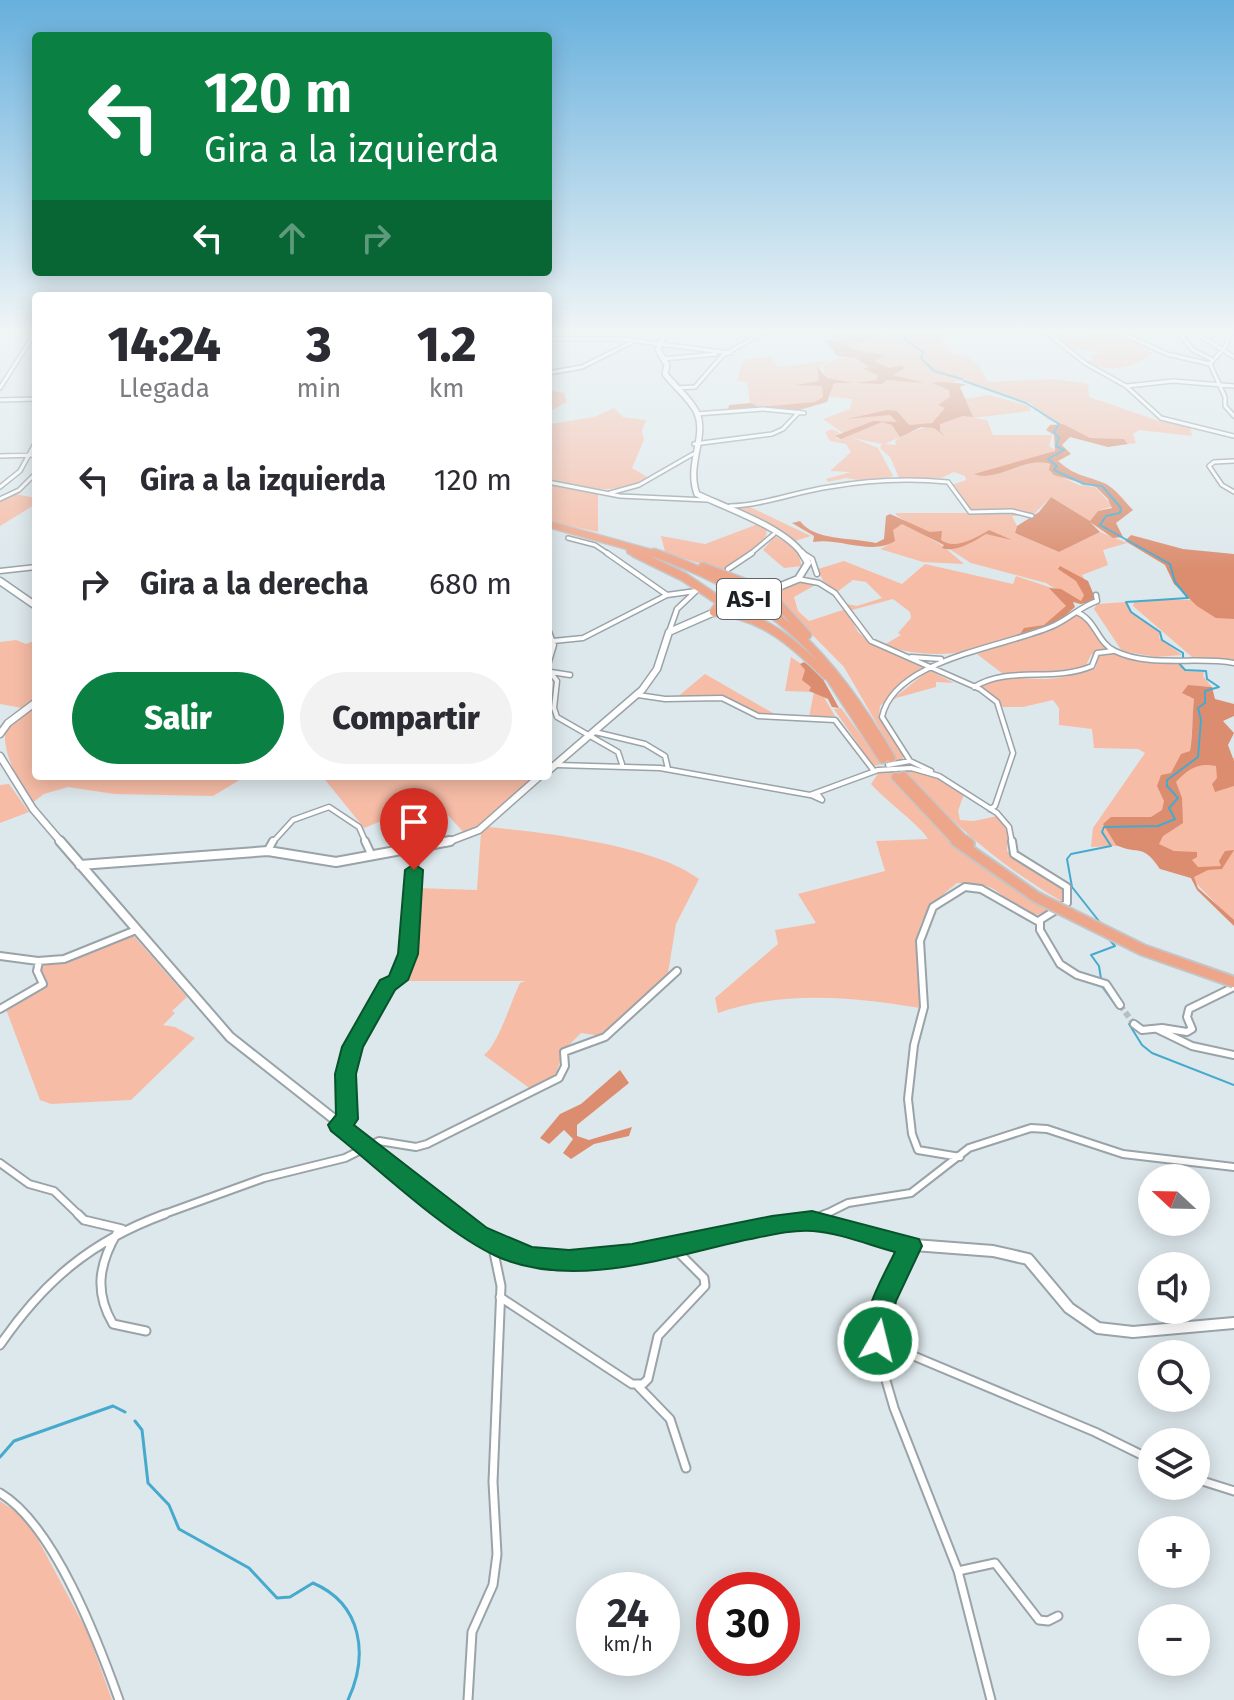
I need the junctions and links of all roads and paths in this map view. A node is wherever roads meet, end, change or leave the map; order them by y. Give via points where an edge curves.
1 (736, 412) edge
2 (802, 412) edge
3 (1155, 412) edge
4 (696, 414) joint
5 (1234, 433) edge
6 (694, 444) junction
7 (32, 449) edge
8 (693, 454) junction
9 (29, 455) junction
10 (0, 456) edge
11 (1234, 461) edge
12 (32, 477) edge
13 (32, 482) edge
14 (25, 483) junction
15 (552, 483) edge
16 (0, 487) edge
17 (1234, 492) edge
18 (605, 494) junction
19 (0, 499) edge
20 (707, 500) junction
21 (730, 506) junction
22 (1032, 516) dead end
23 (552, 527) edge
24 (587, 534) junction
25 (774, 534) junction
26 (568, 538) dead end
27 (804, 554) junction
28 (32, 567) edge
29 (728, 569) dead end
30 (0, 571) edge
31 (817, 574) dead end
32 (798, 579) junction
33 (0, 581) edge
34 (755, 587) junction
35 (778, 587) junction
36 (764, 593) junction
37 (667, 595) junction
38 (773, 598) junction
39 (1098, 598) dead end
40 (718, 600) junction
41 (32, 603) edge
42 (733, 609) junction
43 (714, 612) junction
44 (1074, 612) junction
45 (671, 628) junction
46 (553, 641) joint
47 (552, 648) edge
48 (1114, 651) junction
49 (909, 657) junction
50 (946, 659) junction
51 (1234, 663) edge
52 (929, 667) junction
53 (552, 670) edge
54 (552, 674) edge
55 (557, 681) junction
56 (974, 687) junction
57 (847, 693) junction
58 (638, 695) junction
59 (32, 705) edge
60 (0, 734) edge
61 (594, 734) junction
62 (0, 756) edge
63 (887, 758) dead end
64 (910, 761) junction
65 (622, 764) junction
66 (557, 765) junction
67 (552, 768) edge
68 (668, 769) junction
69 (876, 770) junction
70 (939, 776) junction
71 (900, 777) dead end
72 (535, 780) edge
73 (993, 808) junction
74 (416, 849) junction
75 (268, 851) junction
76 (372, 856) junction
77 (80, 865) junction
78 (1039, 922) junction
79 (137, 929) junction
80 (0, 956) edge
81 (39, 961) junction
82 (677, 971) dead end
83 (1234, 982) edge
84 (1120, 1005) tunnel mouth
85 (0, 1009) edge
86 (1134, 1024) tunnel mouth
87 (1156, 1029) junction
88 (1234, 1055) edge
89 (339, 1125) junction
90 (365, 1146) junction
91 (960, 1157) junction
92 (0, 1163) edge
93 (1234, 1167) edge
94 (812, 1221) junction
95 (120, 1230) junction
96 (492, 1243) junction
97 (672, 1246) junction
98 (910, 1246) junction
99 (500, 1297) junction
100 (1234, 1323) edge
101 (146, 1331) dead end
102 (878, 1341) junction
103 (0, 1345) edge
104 (638, 1386) junction
105 (1138, 1453) edge
106 (686, 1468) dead end
107 (1210, 1483) edge
108 (1234, 1491) edge
109 (0, 1493) edge
110 (958, 1571) junction
111 (1058, 1616) dead end
112 (119, 1700) edge
113 (468, 1700) edge
114 (991, 1700) edge

1 - 4 street
2 - 6 street via 776,433
3 - 5 street via 1164,420
4 - 6 street via 700,423
6 - 8 street
7 - 9 street
8 - 18 street via 637,486
8 - 20 street via 694,489
9 - 10 street
9 - 16 street via 20,471
11 - 17 street via 1209,466
12 - 14 street
13 - 14 street
14 - 19 street
15 - 18 street
18 - 20 street
20 - 21 street
21 - 22 street via 817,489 920,478 948,482 970,512
21 - 25 street
23 - 24 highway, AS-I
24 - 34 highway via 643,547
24 - 40 highway via 637,554
24 - 57 highway, AS-I via 659,559 732,594 776,622
25 - 27 street
25 - 29 street
26 - 37 street via 595,545
27 - 31 street
27 - 32 street via 806,569
28 - 30 street
32 - 35 street
32 - 49 street via 827,587 848,607 866,637
33 - 41 street
34 - 35 highway
34 - 36 highway
35 - 36 street
35 - 38 highway
36 - 38 highway
36 - 42 street, bridge
37 - 45 street via 697,592 677,609
37 - 46 street via 583,638
38 - 57 highway via 820,649
39 - 44 street
40 - 42 highway
40 - 43 highway
42 - 43 highway
42 - 57 highway via 803,653
43 - 45 street
44 - 48 street via 1093,621
44 - 50 street via 1056,625
45 - 58 street via 657,669
46 - 47 street
48 - 51 street via 1153,659
48 - 56 street via 1097,653 1092,666 1081,671 1047,678 999,676
49 - 50 street
49 - 52 street
50 - 52 street
52 - 56 street
52 - 64 street via 881,710
53 - 55 street via 568,675
54 - 55 street
55 - 61 street via 557,717
56 - 73 street via 1001,708 1012,750
57 - 63 highway, AS-I
58 - 61 street
58 - 69 street via 722,698 758,716 835,720
59 - 60 street
61 - 65 street via 618,752
61 - 66 street
61 - 68 street via 650,745 665,756
62 - 77 street via 33,809
64 - 69 street
64 - 70 street
65 - 66 street
65 - 68 street
66 - 67 street
68 - 69 street via 822,800 817,793
69 - 70 street via 900,766
70 - 73 street
71 - 83 highway, bridge via 956,841 1038,895 1143,950
72 - 74 street via 479,830
73 - 78 street via 1009,827 1014,854 1067,887 1067,903
74 - 76 street
74 - 89 street via 408,954 398,980 388,985 352,1047 346,1074 347,1119
75 - 76 street via 330,861
75 - 76 street via 304,812 329,807 359,827
75 - 77 street
77 - 79 street
78 - 84 street via 1060,964 1101,982
78 - 91 street via 977,888 960,888 928,914 920,941 923,1011 909,1089 913,1142 923,1152
79 - 81 street via 83,954
79 - 89 street via 230,1037
80 - 81 street
81 - 85 street via 43,984
82 - 90 street via 605,1037 564,1052 563,1073 548,1085 427,1144 379,1141
83 - 87 street via 1189,1009 1190,1031
86 - 87 street via 1142,1030
87 - 88 street via 1192,1046
89 - 90 street
90 - 95 street via 345,1158 264,1178
90 - 96 street
91 - 93 street via 979,1144 1039,1128 1117,1153
91 - 94 street via 911,1193 848,1203
92 - 95 street via 29,1184 54,1191 84,1220
94 - 97 street
94 - 98 street
95 - 101 street via 99,1271 104,1309 113,1324
95 - 103 street via 63,1270 29,1303
96 - 97 street via 532,1257 569,1260
96 - 99 street
97 - 104 street via 704,1278 705,1286 658,1336 648,1379
98 - 100 street via 993,1251 1028,1259 1082,1319 1112,1331
98 - 102 street via 884,1301
99 - 104 street
99 - 113 street via 493,1482 497,1554 493,1585 472,1632
102 - 105 street
102 - 110 street via 894,1408
104 - 106 street via 670,1419
107 - 108 street
109 - 112 street via 29,1511 45,1534 96,1636
110 - 111 street via 995,1563 1039,1620
110 - 114 street

